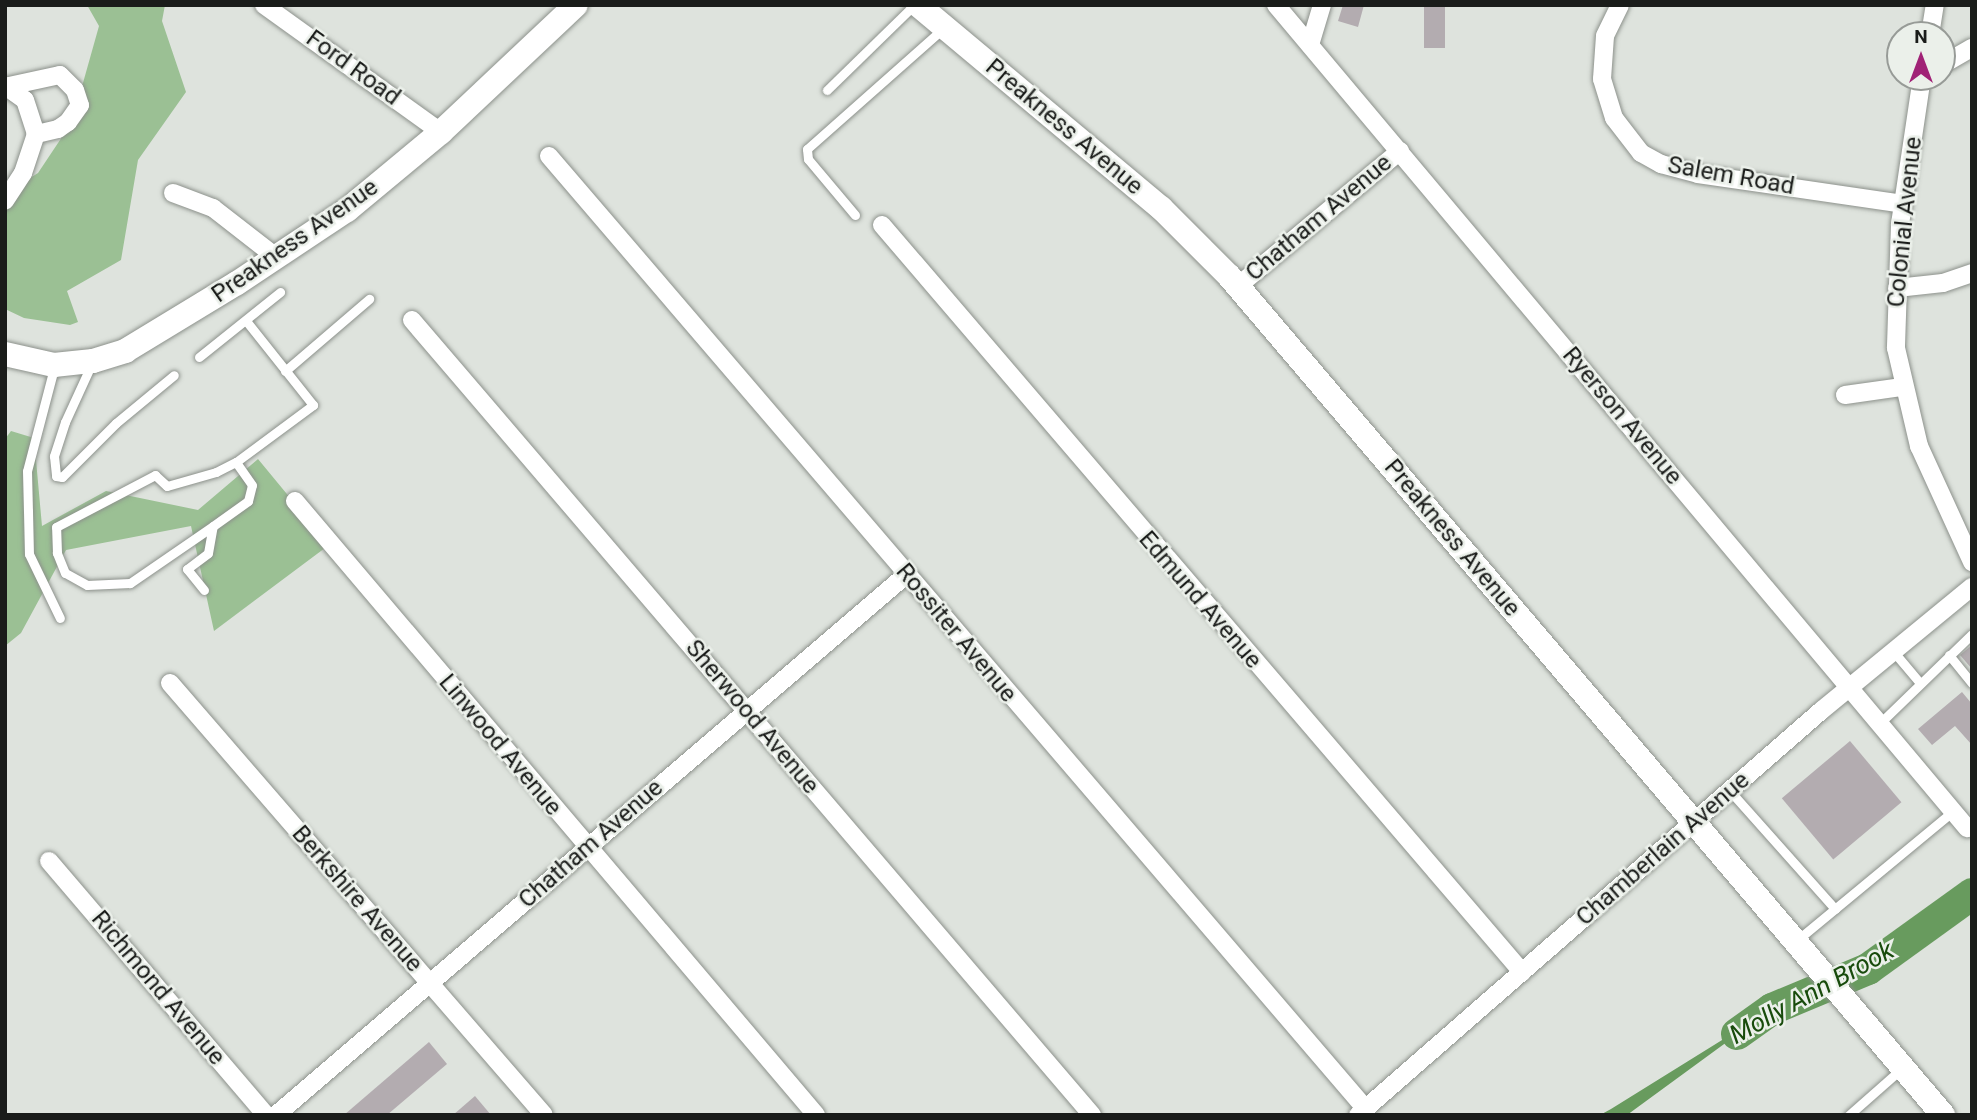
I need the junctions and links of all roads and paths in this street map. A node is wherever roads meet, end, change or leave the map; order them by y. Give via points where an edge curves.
1 (264, 5) edge
2 (576, 5) edge
3 (916, 5) edge
4 (1276, 5) edge
5 (1322, 5) edge
6 (1620, 5) edge
7 (945, 27) junction
8 (1310, 45) junction
9 (1972, 48) edge
10 (1956, 57) edge
11 (7, 86) edge
12 (827, 90) dead end
13 (1921, 91) edge
14 (441, 132) junction
15 (36, 134) junction
16 (1400, 150) junction
17 (550, 156) dead end
18 (173, 193) dead end
19 (5, 201) edge
20 (1903, 204) junction
21 (855, 215) dead end
22 (882, 225) dead end
23 (276, 257) junction
24 (1972, 273) edge
25 (1238, 286) junction
26 (1897, 288) junction
27 (280, 292) dead end
28 (369, 299) dead end
29 (412, 320) dead end
30 (247, 322) junction
31 (5, 354) edge
32 (199, 357) dead end
33 (93, 362) junction
34 (54, 365) junction
35 (285, 372) junction
36 (174, 375) dead end
37 (1902, 387) junction
38 (1845, 395) dead end
39 (236, 461) junction
40 (295, 501) dead end
41 (213, 526) junction
42 (1972, 562) edge
43 (907, 574) junction
44 (1972, 587) edge
45 (204, 590) dead end
46 (60, 618) dead end
47 (1972, 634) edge
48 (1894, 651) junction
49 (1949, 655) junction
50 (170, 683) dead end
51 (1920, 683) junction
52 (1972, 683) edge
53 (1849, 688) junction
54 (746, 711) junction
55 (1880, 724) junction
56 (1730, 791) junction
57 (1953, 811) junction
58 (1694, 822) junction
59 (1967, 828) dead end
60 (586, 848) junction
61 (49, 861) dead end
62 (1835, 909) junction
63 (1795, 942) junction
64 (1522, 972) junction
65 (429, 983) junction
66 (1902, 1068) junction
67 (1362, 1112) edge
68 (266, 1115) edge
69 (276, 1115) edge
70 (544, 1115) edge
71 (816, 1115) edge
72 (1092, 1115) edge
73 (1849, 1115) edge
74 (1943, 1115) edge

1 - 14 street, Ford Road
2 - 14 main road, Preakness Avenue
3 - 7 main road, Preakness Avenue
3 - 12 lane
4 - 8 street, Ryerson Avenue
5 - 8 street
6 - 20 street, Salem Road via 1605,36 1602,79 1614,118 1640,153 1698,174
7 - 21 lane via 807,149 808,159
7 - 25 main road, Preakness Avenue via 1161,208
8 - 16 street, Ryerson Avenue
9 - 10 street
11 - 15 street via 25,100
11 - 15 street via 60,75 75,90 80,105 68,122 58,130
13 - 20 street, Colonial Avenue
14 - 23 main road, Preakness Avenue via 347,210
15 - 19 street via 23,173
16 - 25 street, Chatham Avenue
16 - 53 street, Ryerson Avenue
17 - 43 street, Rossiter Avenue
18 - 23 street via 213,208
20 - 26 street, Colonial Avenue
22 - 64 street, Edmund Avenue
23 - 33 main road, Preakness Avenue via 125,351
24 - 26 street via 1943,283
25 - 58 main road, Preakness Avenue
26 - 37 street, Colonial Avenue via 1896,348
27 - 30 lane
28 - 35 lane
29 - 54 street, Sherwood Avenue
30 - 32 lane
30 - 35 lane
31 - 34 main road, Preakness Avenue
33 - 34 main road, Preakness Avenue
33 - 36 lane via 54,456 57,476 62,477 116,423
34 - 46 lane via 30,457 27,511 29,554
35 - 39 lane via 313,405
37 - 38 street
37 - 42 street, Colonial Avenue via 1934,487
39 - 41 lane via 252,485 248,500
39 - 41 lane via 167,486 155,475 56,527 57,553 65,573 87,585 130,583
40 - 60 street, Linwood Avenue
41 - 45 lane via 208,553 187,569
43 - 54 street, Chatham Avenue
43 - 67 street, Rossiter Avenue
44 - 48 street, Chamberlain Avenue
47 - 49 lane
48 - 51 lane
48 - 53 street, Chamberlain Avenue
49 - 51 lane
49 - 52 lane
50 - 65 street, Berkshire Avenue
51 - 55 lane
53 - 55 street, Ryerson Avenue
53 - 56 street, Chamberlain Avenue
54 - 60 street, Chatham Avenue
54 - 72 street, Sherwood Avenue
55 - 57 street, Ryerson Avenue
56 - 58 street, Chamberlain Avenue
56 - 62 lane
57 - 59 street, Ryerson Avenue
57 - 62 lane
58 - 63 main road, Preakness Avenue
58 - 64 street, Chamberlain Avenue
60 - 65 street, Chatham Avenue
60 - 71 street, Linwood Avenue
61 - 68 street, Richmond Avenue
62 - 63 lane
63 - 66 main road, Preakness Avenue
64 - 67 street, Chamberlain Avenue
65 - 69 street, Chatham Avenue
65 - 70 street, Berkshire Avenue
66 - 73 lane
66 - 74 main road, Preakness Avenue

